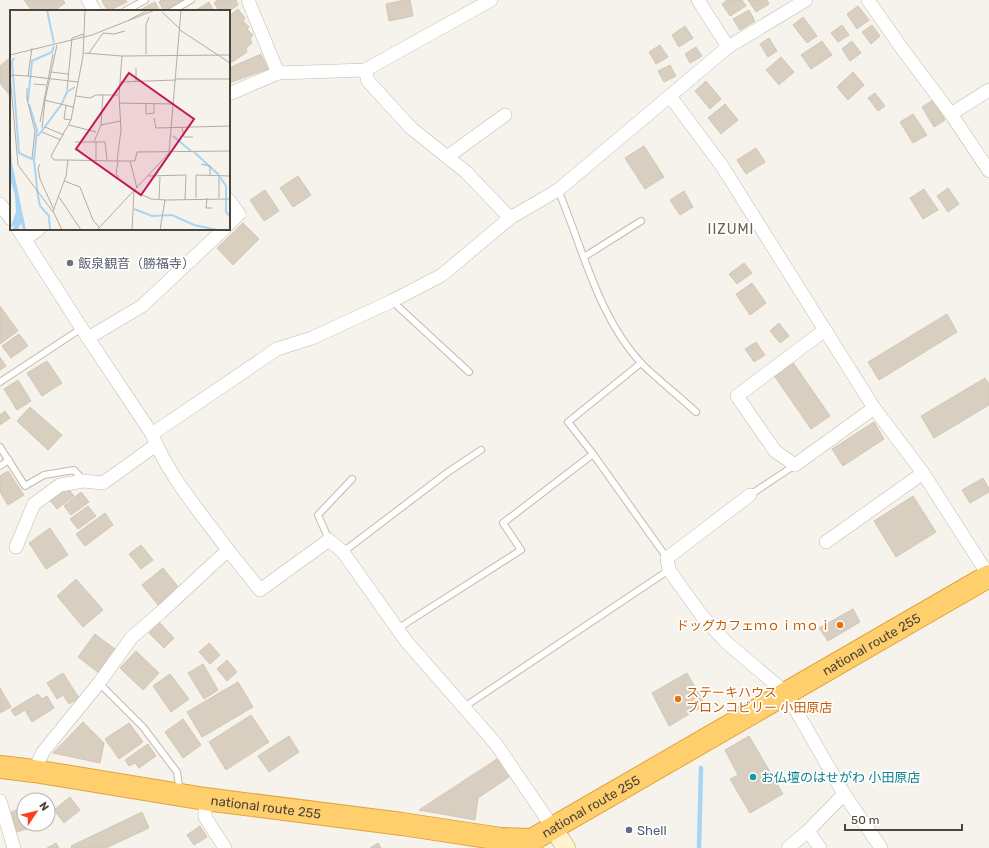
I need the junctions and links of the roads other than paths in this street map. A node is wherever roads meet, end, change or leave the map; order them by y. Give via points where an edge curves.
1 (88, 0) edge
2 (145, 0) edge
3 (191, 0) edge
4 (248, 0) edge
5 (491, 0) edge
6 (698, 0) edge
7 (806, 0) edge
8 (868, 0) edge
9 (94, 10) edge
10 (127, 10) edge
11 (174, 10) edge
12 (728, 47) junction
13 (365, 70) junction
14 (278, 73) junction
15 (989, 90) edge
16 (230, 94) edge
17 (670, 96) junction
18 (951, 114) junction
19 (505, 115) dead end
20 (447, 157) junction
21 (989, 171) edge
22 (558, 190) junction
23 (230, 201) edge
24 (0, 204) edge
25 (10, 218) edge
26 (510, 218) junction
27 (642, 221) dead end
28 (230, 223) edge
29 (36, 230) edge
30 (223, 230) edge
31 (22, 234) edge
32 (584, 257) junction
33 (392, 301) junction
34 (825, 330) junction
35 (85, 333) junction
36 (641, 363) junction
37 (468, 372) dead end
38 (0, 382) edge
39 (874, 408) junction
40 (696, 412) dead end
41 (154, 439) junction
42 (0, 447) edge
43 (481, 450) dead end
44 (593, 454) junction
45 (9, 460) junction
46 (795, 465) junction
47 (0, 466) edge
48 (923, 473) junction
49 (352, 479) dead end
50 (84, 481) junction
51 (750, 495) joint
52 (330, 540) junction
53 (826, 542) dead end
54 (16, 547) dead end
55 (228, 550) junction
56 (343, 552) junction
57 (668, 564) junction
58 (989, 576) edge
59 (397, 629) junction
60 (99, 683) junction
61 (786, 693) junction
62 (464, 707) junction
63 (0, 767) edge
64 (34, 771) junction
65 (181, 794) junction
66 (844, 794) junction
67 (205, 799) junction
68 (0, 801) edge
69 (553, 828) junction
70 (808, 831) junction
71 (14, 848) edge
72 (225, 848) edge
73 (566, 848) edge
74 (788, 848) edge
75 (820, 848) edge
76 (881, 848) edge

1 - 9 street
2 - 10 lane
3 - 11 lane
4 - 14 street
5 - 13 street
6 - 12 street
7 - 12 street
8 - 18 street
12 - 17 street
13 - 14 street
13 - 20 street via 368,81 411,128
14 - 16 street
15 - 18 street
17 - 22 street
17 - 34 street via 722,166
18 - 21 street
19 - 20 street
20 - 26 street via 466,172
22 - 26 street
22 - 32 lane
23 - 28 street via 239,214
24 - 25 street
26 - 33 street via 442,275
27 - 32 lane
29 - 31 street
30 - 35 street via 142,306
31 - 35 street
32 - 36 lane via 600,299 616,329
33 - 37 lane
33 - 41 street via 312,338 277,349
34 - 39 street
34 - 46 street via 737,396 774,451
35 - 38 lane
35 - 41 street
36 - 40 lane
36 - 44 lane via 568,422
39 - 46 street
39 - 48 street
41 - 50 street via 104,483
41 - 55 street via 179,484
42 - 45 lane
43 - 56 lane
44 - 57 lane
44 - 59 lane via 503,523 521,550
45 - 47 lane
45 - 50 lane via 26,486 44,475 74,470
46 - 51 lane
48 - 53 street
48 - 58 street
49 - 52 lane via 318,516
50 - 54 street via 60,485 34,504
51 - 57 street
52 - 55 street via 260,590
52 - 56 street
55 - 60 street via 132,637
56 - 59 street
57 - 61 street via 702,616 727,643
57 - 62 lane
58 - 61 highway, national route 255
59 - 62 street
60 - 64 street via 43,752
60 - 65 lane via 143,727 177,772
61 - 66 street
61 - 69 highway, national route 255
62 - 69 street via 496,744
63 - 64 highway, national route 255
64 - 65 highway, national route 255
65 - 67 highway, national route 255
66 - 70 street
66 - 76 street
67 - 69 highway, national route 255 via 501,839 532,840
67 - 72 street via 205,817
68 - 71 street
69 - 73 street
70 - 74 street
70 - 75 street

